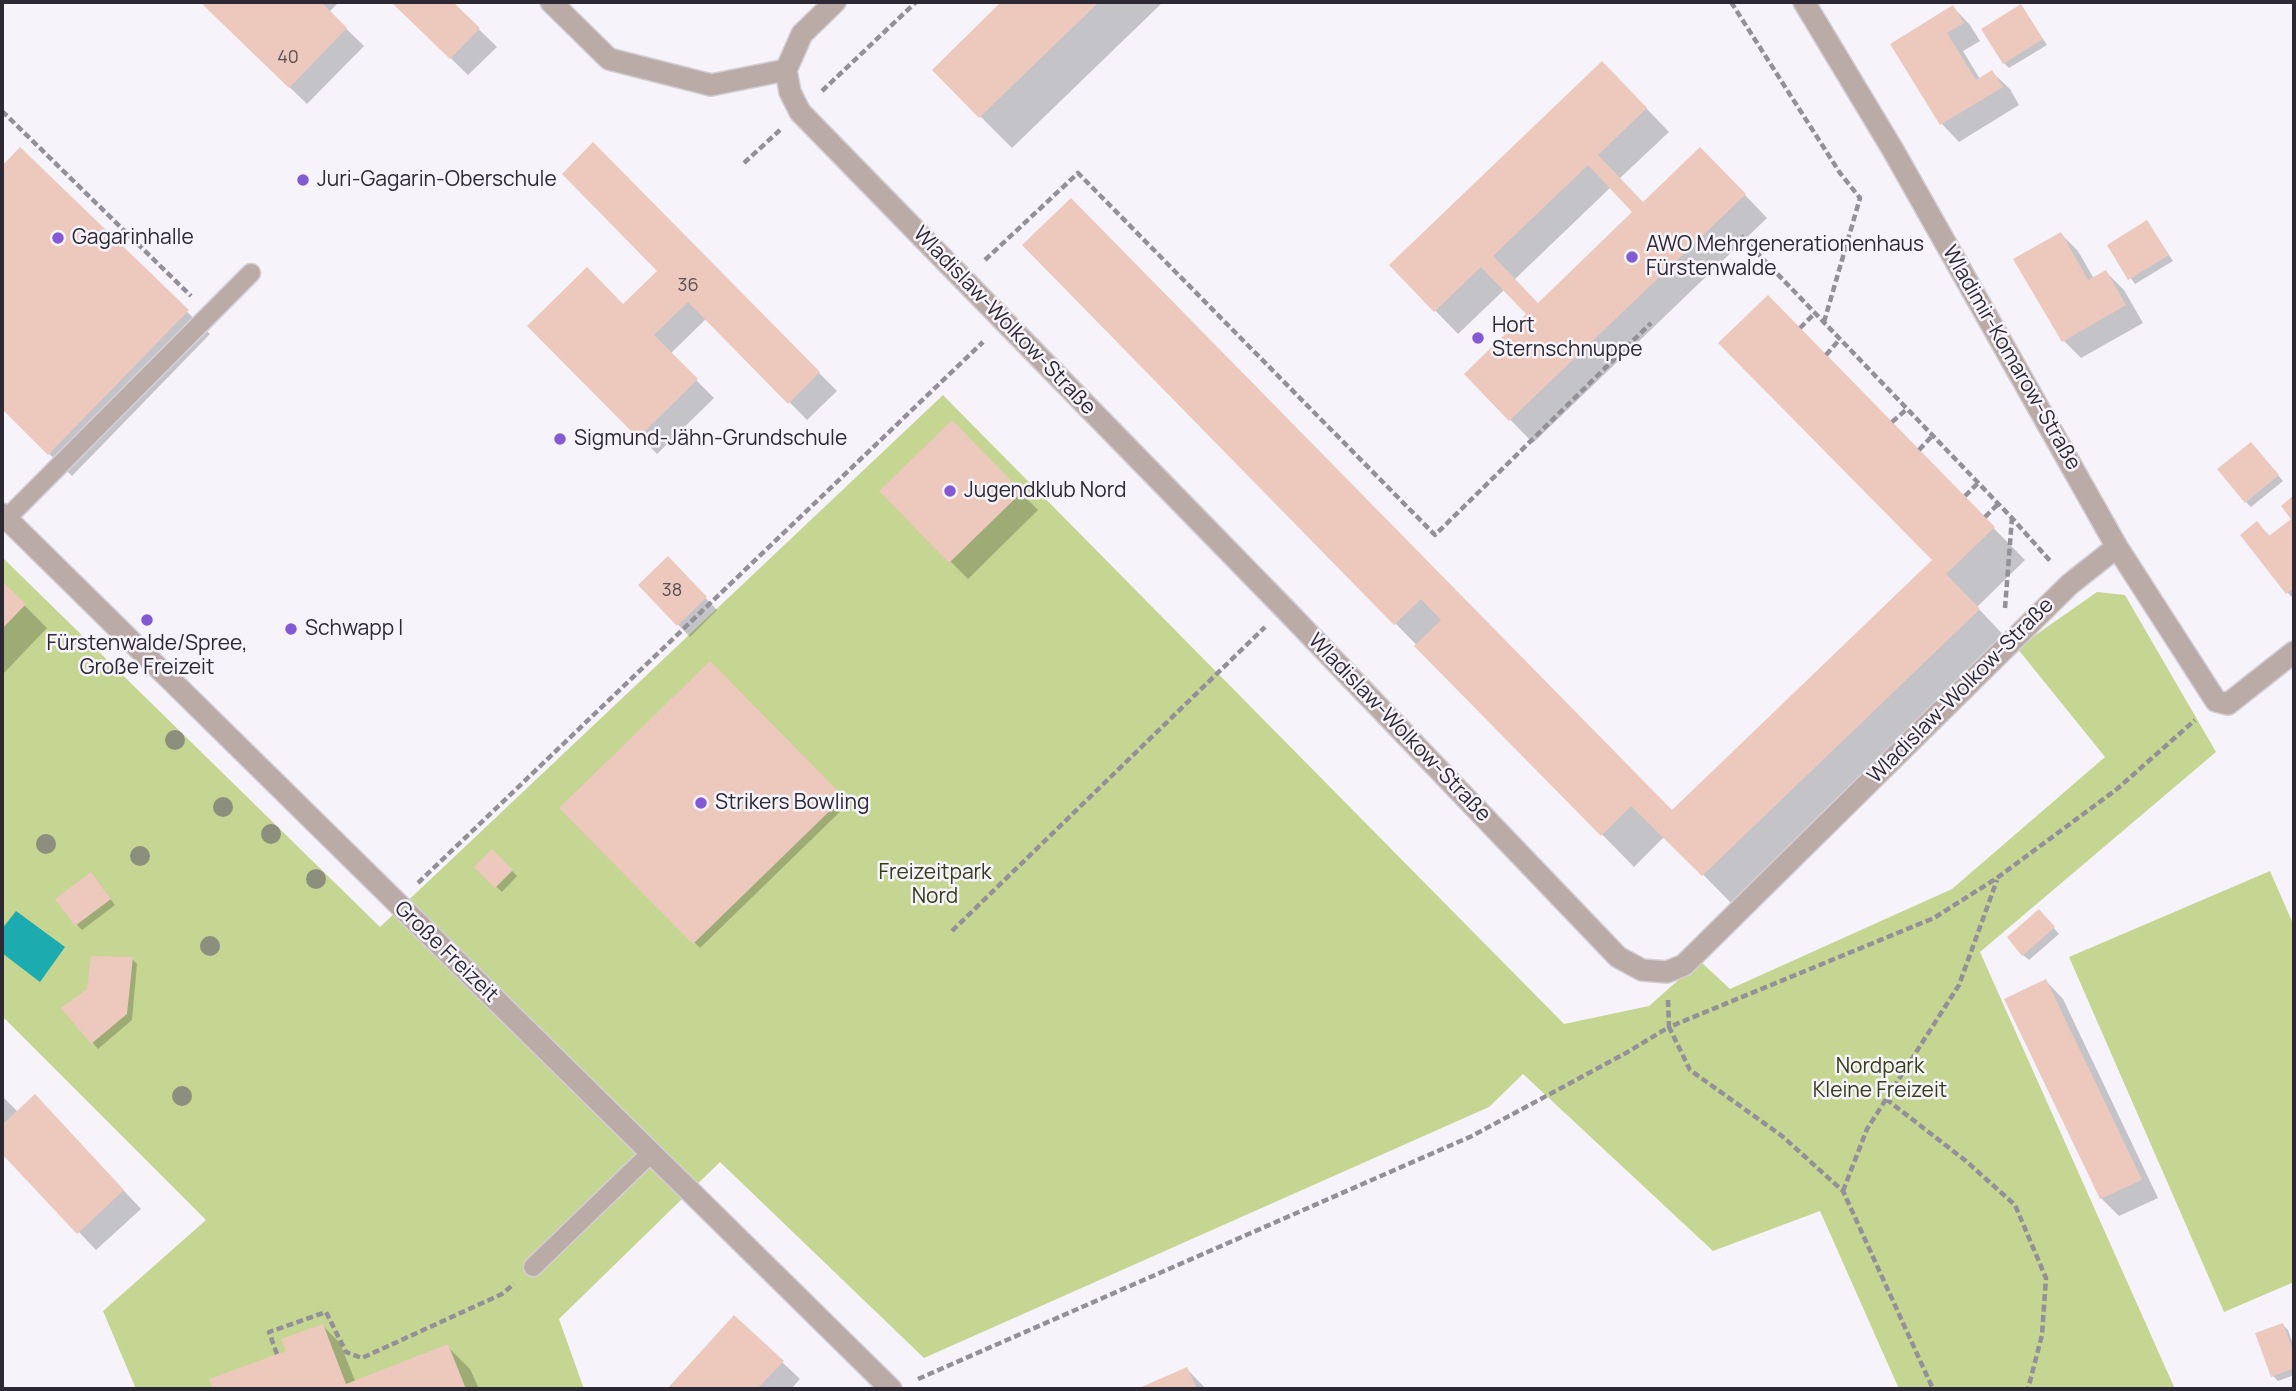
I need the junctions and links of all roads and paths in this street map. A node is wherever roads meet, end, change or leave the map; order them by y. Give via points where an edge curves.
1 (551, 2) edge
2 (835, 2) edge
3 (916, 2) edge
4 (1731, 2) edge
5 (1804, 2) edge
6 (786, 70) junction
7 (2, 111) edge
8 (800, 112) junction
9 (744, 163) dead end
10 (1741, 236) dead end
11 (251, 273) dead end
12 (964, 279) junction
13 (1815, 313) junction
14 (210, 314) junction
15 (1005, 321) junction
16 (1651, 323) dead end
17 (1824, 323) junction
18 (1800, 328) dead end
19 (1840, 340) junction
20 (1826, 355) dead end
21 (1908, 409) junction
22 (1892, 422) dead end
23 (1933, 435) junction
24 (1919, 450) dead end
25 (1978, 483) junction
26 (1965, 496) dead end
27 (1998, 504) junction
28 (4, 516) edge
29 (1985, 517) dead end
30 (2012, 518) junction
31 (2118, 547) junction
32 (2070, 584) junction
33 (1284, 608) junction
34 (2004, 612) dead end
35 (2294, 652) edge
36 (2222, 702) junction
37 (1997, 878) junction
38 (397, 903) junction
39 (952, 932) dead end
40 (1667, 972) junction
41 (1669, 1027) junction
42 (1885, 1099) junction
43 (651, 1153) junction
44 (1843, 1191) junction
45 (533, 1267) joint
46 (277, 1354) dead end
47 (899, 1387) edge
48 (1933, 1389) edge
49 (2028, 1389) edge

1 - 6 street via 609,59 711,85
2 - 6 street via 802,34
3 - 8 path
4 - 17 path via 1860,198
5 - 31 street, Wladimir-Komarow-Straße
6 - 8 street, Wladislaw-Wolkow-Straße
7 - 14 path
8 - 9 path
8 - 12 street, Wladislaw-Wolkow-Straße
10 - 13 path
11 - 14 lane
12 - 15 street, Wladislaw-Wolkow-Straße
12 - 16 path via 1078,173 1435,535
13 - 17 path
13 - 18 path
14 - 28 lane
15 - 33 street, Wladislaw-Wolkow-Straße
15 - 38 path
17 - 19 path
19 - 20 path
19 - 21 path
21 - 22 path
21 - 23 path
23 - 24 path
23 - 25 path
25 - 26 path
25 - 27 path
27 - 29 path
27 - 30 path
28 - 38 street, Große Freizeit
30 - 32 path
30 - 34 path
31 - 32 street, Wladislaw-Wolkow-Straße
31 - 36 street, Wladimir-Komarow-Straße
32 - 40 street, Wladislaw-Wolkow-Straße via 1684,965
33 - 39 path
33 - 40 street, Wladislaw-Wolkow-Straße via 1618,957 1642,970
35 - 36 street
36 - 37 path via 2117,789
37 - 41 path via 1934,918
37 - 42 path via 1959,985
38 - 43 street, Große Freizeit
40 - 41 path
41 - 44 path via 1689,1070 1782,1136
41 - 47 path via 1472,1136
42 - 44 path via 1867,1129
42 - 49 path via 2015,1205 2046,1278 2042,1335
43 - 45 lane
43 - 47 street, Große Freizeit
44 - 48 path
45 - 46 path via 502,1294 362,1358 346,1352 326,1312 269,1332

